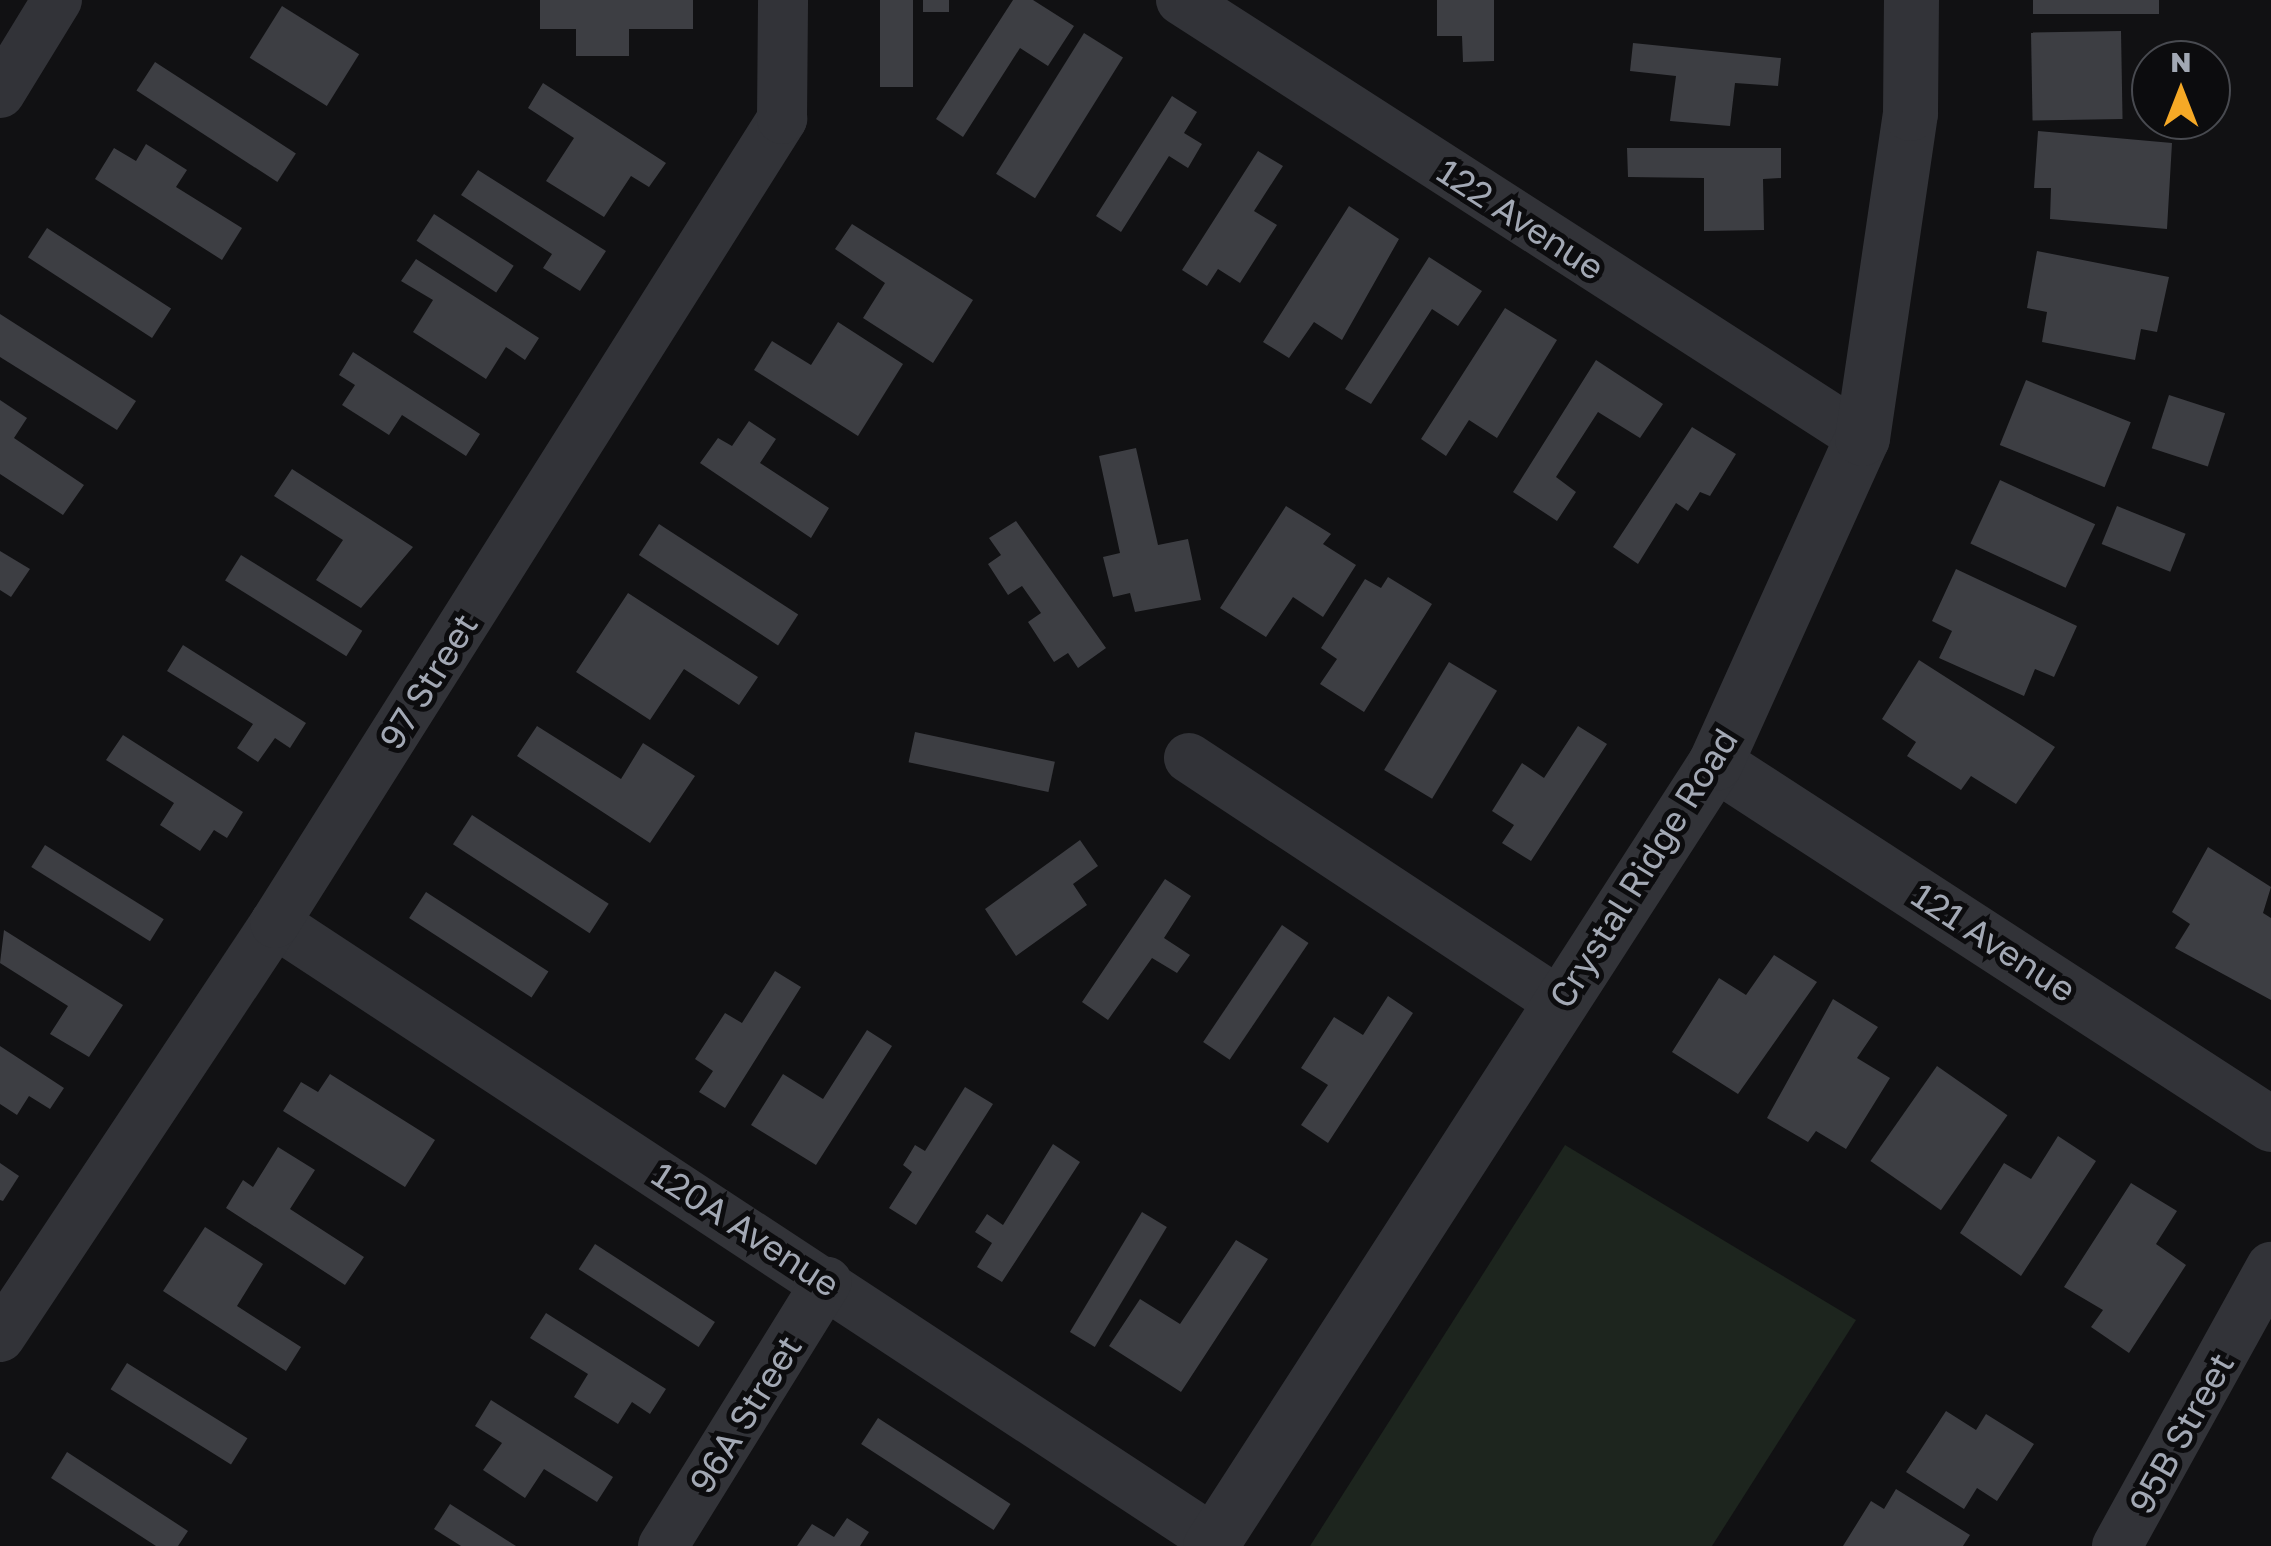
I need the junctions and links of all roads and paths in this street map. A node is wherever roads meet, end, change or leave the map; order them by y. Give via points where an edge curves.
1 (58, 0) edge
2 (783, 0) edge
3 (1181, 0) edge
4 (1911, 0) edge
5 (0, 93) edge
6 (1862, 438) junction
7 (1188, 758) dead end
8 (1715, 763) junction
9 (276, 922) junction
10 (1559, 1002) junction
11 (2271, 1124) edge
12 (2271, 1267) edge
13 (827, 1282) junction
14 (0, 1338) edge
15 (1212, 1543) edge
16 (663, 1546) edge
17 (2117, 1546) edge

1 - 5 street
2 - 9 street, 97 Street via 782,119
3 - 6 street, 122 Avenue
4 - 6 street, Crystal Ridge Road via 1910,113
6 - 8 street, Crystal Ridge Road
7 - 10 street
8 - 10 street, Crystal Ridge Road
8 - 11 street, 121 Avenue
9 - 13 street, 120A Avenue
9 - 14 street, 97 Street
10 - 15 street, Crystal Ridge Road
12 - 17 street, 95B Street
13 - 15 street, 120A Avenue
13 - 16 street, 96A Street

